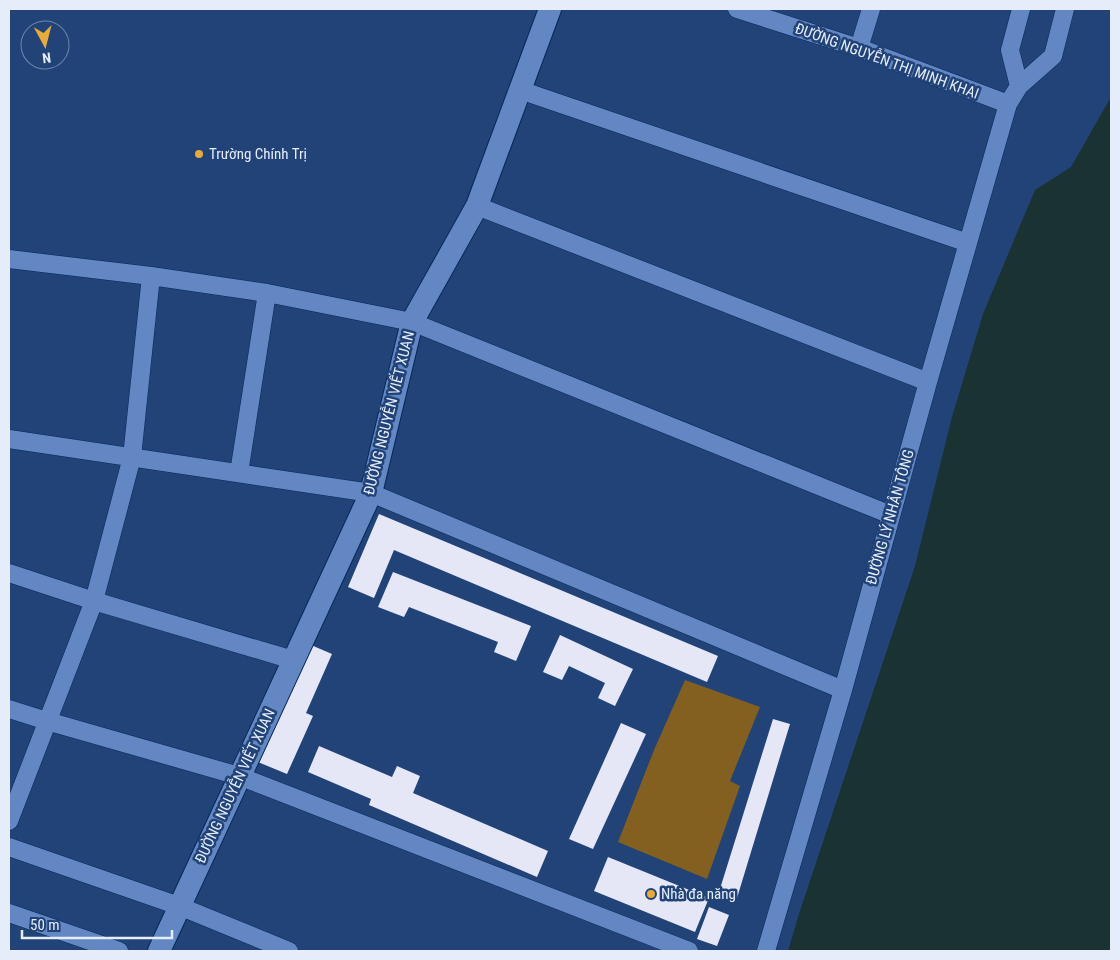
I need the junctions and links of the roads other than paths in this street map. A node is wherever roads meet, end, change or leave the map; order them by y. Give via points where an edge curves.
1 (550, 9) edge
2 (737, 9) edge
3 (871, 9) edge
4 (1021, 9) edge
5 (1065, 9) edge
6 (860, 48) junction
7 (1019, 86) junction
8 (520, 90) junction
9 (1008, 104) junction
10 (477, 206) junction
11 (968, 243) junction
12 (9, 259) edge
13 (151, 276) junction
14 (268, 293) junction
15 (412, 322) junction
16 (928, 382) junction
17 (9, 439) edge
18 (132, 457) junction
19 (239, 473) junction
20 (371, 493) junction
21 (891, 515) junction
22 (9, 573) edge
23 (94, 601) junction
24 (293, 660) junction
25 (842, 690) junction
26 (9, 709) edge
27 (47, 721) junction
28 (239, 776) junction
29 (9, 821) edge
30 (9, 847) edge
31 (179, 906) junction
32 (9, 913) edge
33 (119, 951) edge
34 (159, 951) edge
35 (289, 951) edge
36 (689, 951) edge
37 (766, 951) edge

1 - 8 street, ĐƯỜNG NGUYỄN VIẾT XUAN
2 - 6 street, ĐƯỜNG NGUYỄN THỊ MINH KHAI
3 - 6 street
4 - 7 street via 1010,50
5 - 7 street, ĐƯỜNG LÝ NHÂN TÔNG via 1053,56
6 - 9 street, ĐƯỜNG NGUYỄN THỊ MINH KHAI
7 - 9 street, ĐƯỜNG LÝ NHÂN TÔNG
8 - 10 street, ĐƯỜNG NGUYỄN VIẾT XUAN
8 - 11 street
9 - 11 street, ĐƯỜNG LÝ NHÂN TÔNG
10 - 15 street, ĐƯỜNG NGUYỄN VIẾT XUAN
10 - 16 street
11 - 16 street, ĐƯỜNG LÝ NHÂN TÔNG
12 - 13 street
13 - 14 street
13 - 18 street
14 - 15 street
14 - 19 street
15 - 20 street, ĐƯỜNG NGUYỄN VIẾT XUAN
15 - 21 street
16 - 21 street, ĐƯỜNG LÝ NHÂN TÔNG
17 - 18 street
18 - 19 street
18 - 23 street
19 - 20 street
20 - 24 street, ĐƯỜNG NGUYỄN VIẾT XUAN
20 - 25 street
21 - 25 street, ĐƯỜNG LÝ NHÂN TÔNG
22 - 23 street
23 - 24 street
23 - 27 street
24 - 28 street, ĐƯỜNG NGUYỄN VIẾT XUAN
25 - 37 street, ĐƯỜNG LÝ NHÂN TÔNG
26 - 27 street
27 - 28 street
27 - 29 street
28 - 31 street, ĐƯỜNG NGUYỄN VIẾT XUAN
28 - 36 street
30 - 31 street
31 - 34 street, ĐƯỜNG NGUYỄN VIẾT XUAN
31 - 35 street
32 - 33 street

